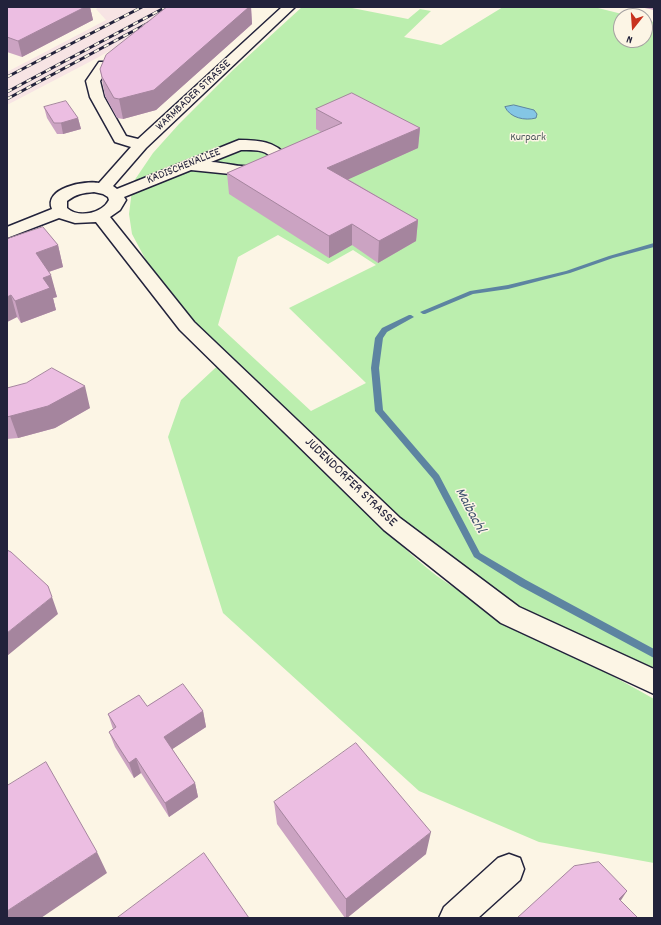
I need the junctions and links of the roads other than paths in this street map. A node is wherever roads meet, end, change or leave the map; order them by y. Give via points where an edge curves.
1 (289, 7) edge
2 (104, 65) edge
3 (141, 146) junction
4 (188, 165) junction
5 (116, 191) junction
6 (60, 212) junction
7 (100, 216) junction
8 (7, 233) edge
9 (654, 682) edge
10 (509, 869) dead end
11 (455, 918) edge

1 - 3 street, WARMBADER STRASSE
2 - 3 street via 93,81 98,97 120,139
3 - 5 street, WARMBADER STRASSE
4 - 4 street, KADISCHENALLEE via 239,145 257,145 274,151 279,157 257,172
4 - 5 street, KADISCHENALLEE
5 - 6 street via 84,188 67,193 58,202
5 - 7 street, WARMBADER STRASSE via 116,204
6 - 7 street, WARMBADER STRASSE via 65,216 81,219
6 - 8 street
7 - 9 street, JUDENDORFER STRASSE via 187,326 392,524 510,615
10 - 11 street

